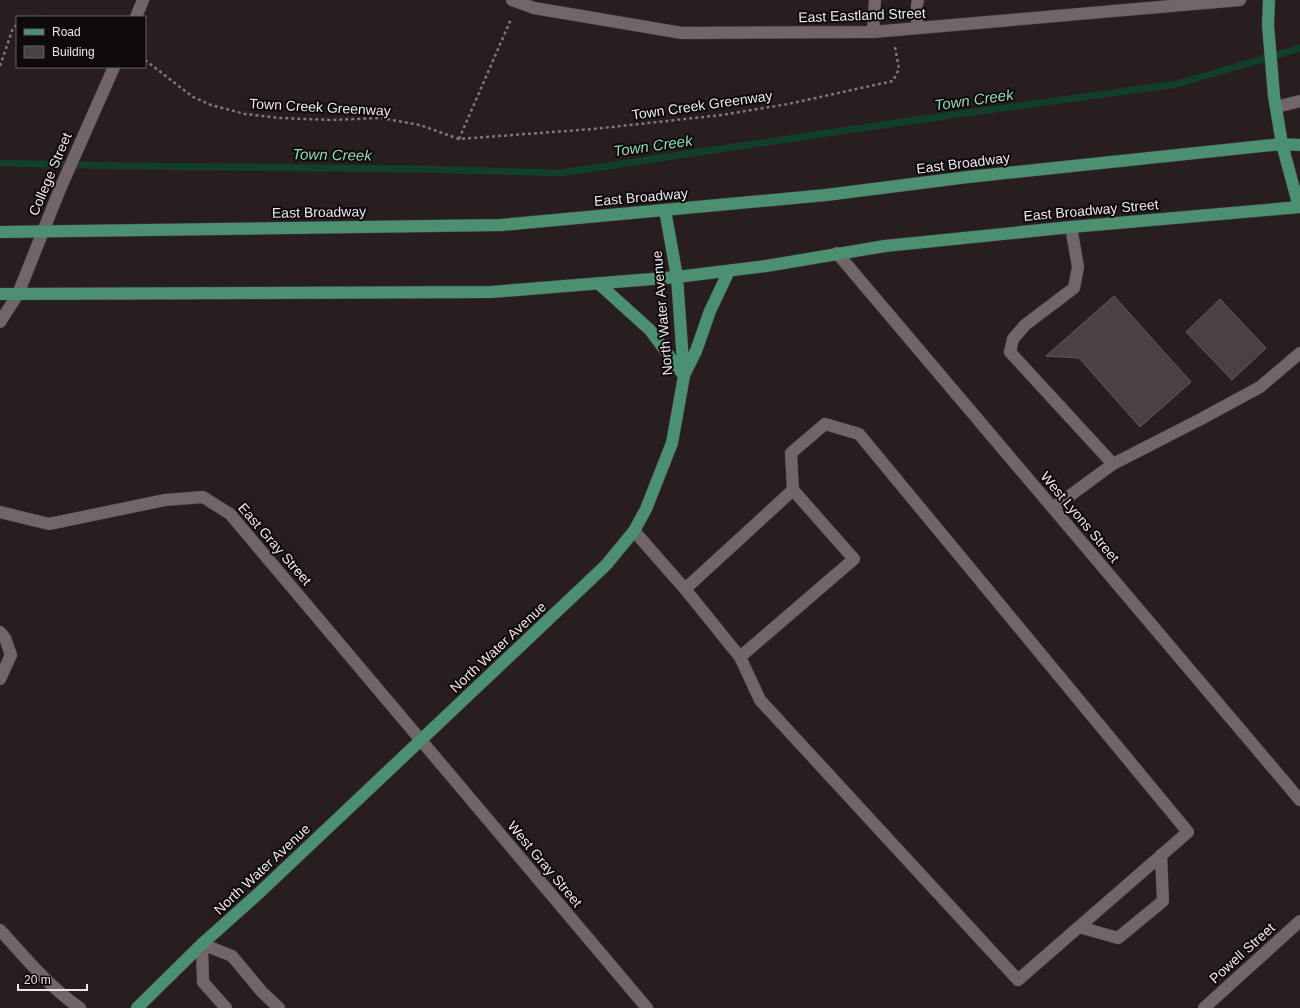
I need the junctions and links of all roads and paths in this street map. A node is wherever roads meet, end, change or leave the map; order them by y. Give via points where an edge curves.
1 (143, 0) edge
2 (512, 0) edge
3 (875, 0) edge
4 (918, 0) edge
5 (1240, 0) edge
6 (1269, 0) edge
7 (1162, 3) edge
8 (535, 4) edge
9 (136, 16) edge
10 (16, 26) edge
11 (917, 28) junction
12 (893, 30) junction
13 (506, 31) dead end
14 (873, 32) junction
15 (146, 61) edge
16 (0, 66) edge
17 (114, 68) edge
18 (1275, 101) junction
19 (1300, 101) edge
20 (459, 139) junction
21 (1282, 144) junction
22 (1300, 144) edge
23 (1300, 208) edge
24 (665, 210) junction
25 (1071, 227) junction
26 (0, 232) edge
27 (42, 232) junction
28 (837, 253) junction
29 (729, 271) junction
30 (677, 277) junction
31 (598, 283) junction
32 (0, 294) edge
33 (18, 294) junction
34 (0, 322) edge
35 (1300, 353) edge
36 (684, 376) junction
37 (1113, 464) junction
38 (793, 490) junction
39 (1053, 508) junction
40 (0, 512) edge
41 (634, 531) junction
42 (685, 589) junction
43 (0, 632) edge
44 (740, 656) junction
45 (0, 679) edge
46 (421, 739) junction
47 (1300, 800) edge
48 (1161, 855) junction
49 (1300, 921) edge
50 (1079, 927) junction
51 (0, 930) edge
52 (202, 944) junction
53 (1212, 1005) edge
54 (80, 1008) edge
55 (137, 1008) edge
56 (226, 1008) edge
57 (279, 1008) edge
58 (647, 1008) edge

1 - 9 street
2 - 8 street, East Eastland Street
3 - 14 street
4 - 11 street
5 - 7 street, East Eastland Street
6 - 18 main road via 1268,25
7 - 11 street, East Eastland Street
8 - 14 street, East Eastland Street via 682,33
10 - 16 path
11 - 12 street, East Eastland Street
12 - 14 street, East Eastland Street
12 - 20 path, Town Creek Greenway via 899,69 893,81 788,104 722,114 593,129
13 - 20 path
15 - 20 path, Town Creek Greenway via 193,97 217,107 245,114 332,120 381,118 420,125
17 - 27 street, College Street
18 - 19 street
18 - 21 main road
21 - 22 main road, East Broadway
21 - 23 main road
21 - 24 main road, East Broadway via 968,177 826,195
23 - 25 main road, East Broadway Street
24 - 27 main road, East Broadway via 501,225
24 - 30 main road, North Water Avenue
25 - 28 main road, East Broadway Street
25 - 37 street via 1078,267 1074,288 1025,325 1013,339 1010,352
26 - 27 main road, East Broadway
27 - 33 street, College Street
28 - 29 main road
28 - 39 street, West Lyons Street
29 - 30 main road
29 - 36 main road
30 - 31 main road
30 - 36 main road, North Water Avenue
31 - 33 main road via 491,292
31 - 36 main road via 650,330
32 - 33 main road
33 - 34 street, College Street
35 - 37 street via 1260,387
36 - 41 main road, North Water Avenue via 672,443 646,509
37 - 39 street
38 - 42 street
38 - 44 street via 854,559
38 - 48 street via 791,453 825,424 859,434 1188,832
39 - 47 street, West Lyons Street
40 - 46 street, East Gray Street via 50,524 165,500 203,497 230,514
41 - 42 street
41 - 46 main road, North Water Avenue via 606,565
42 - 44 street
43 - 45 street via 11,655
44 - 50 street via 760,700 1018,980
46 - 52 main road, North Water Avenue
46 - 58 street, West Gray Street
48 - 50 street
48 - 50 street via 1163,901 1118,938
49 - 53 street, Powell Street
51 - 54 street via 63,996
52 - 55 main road, North Water Avenue
52 - 56 street via 203,982
52 - 57 street via 232,956

